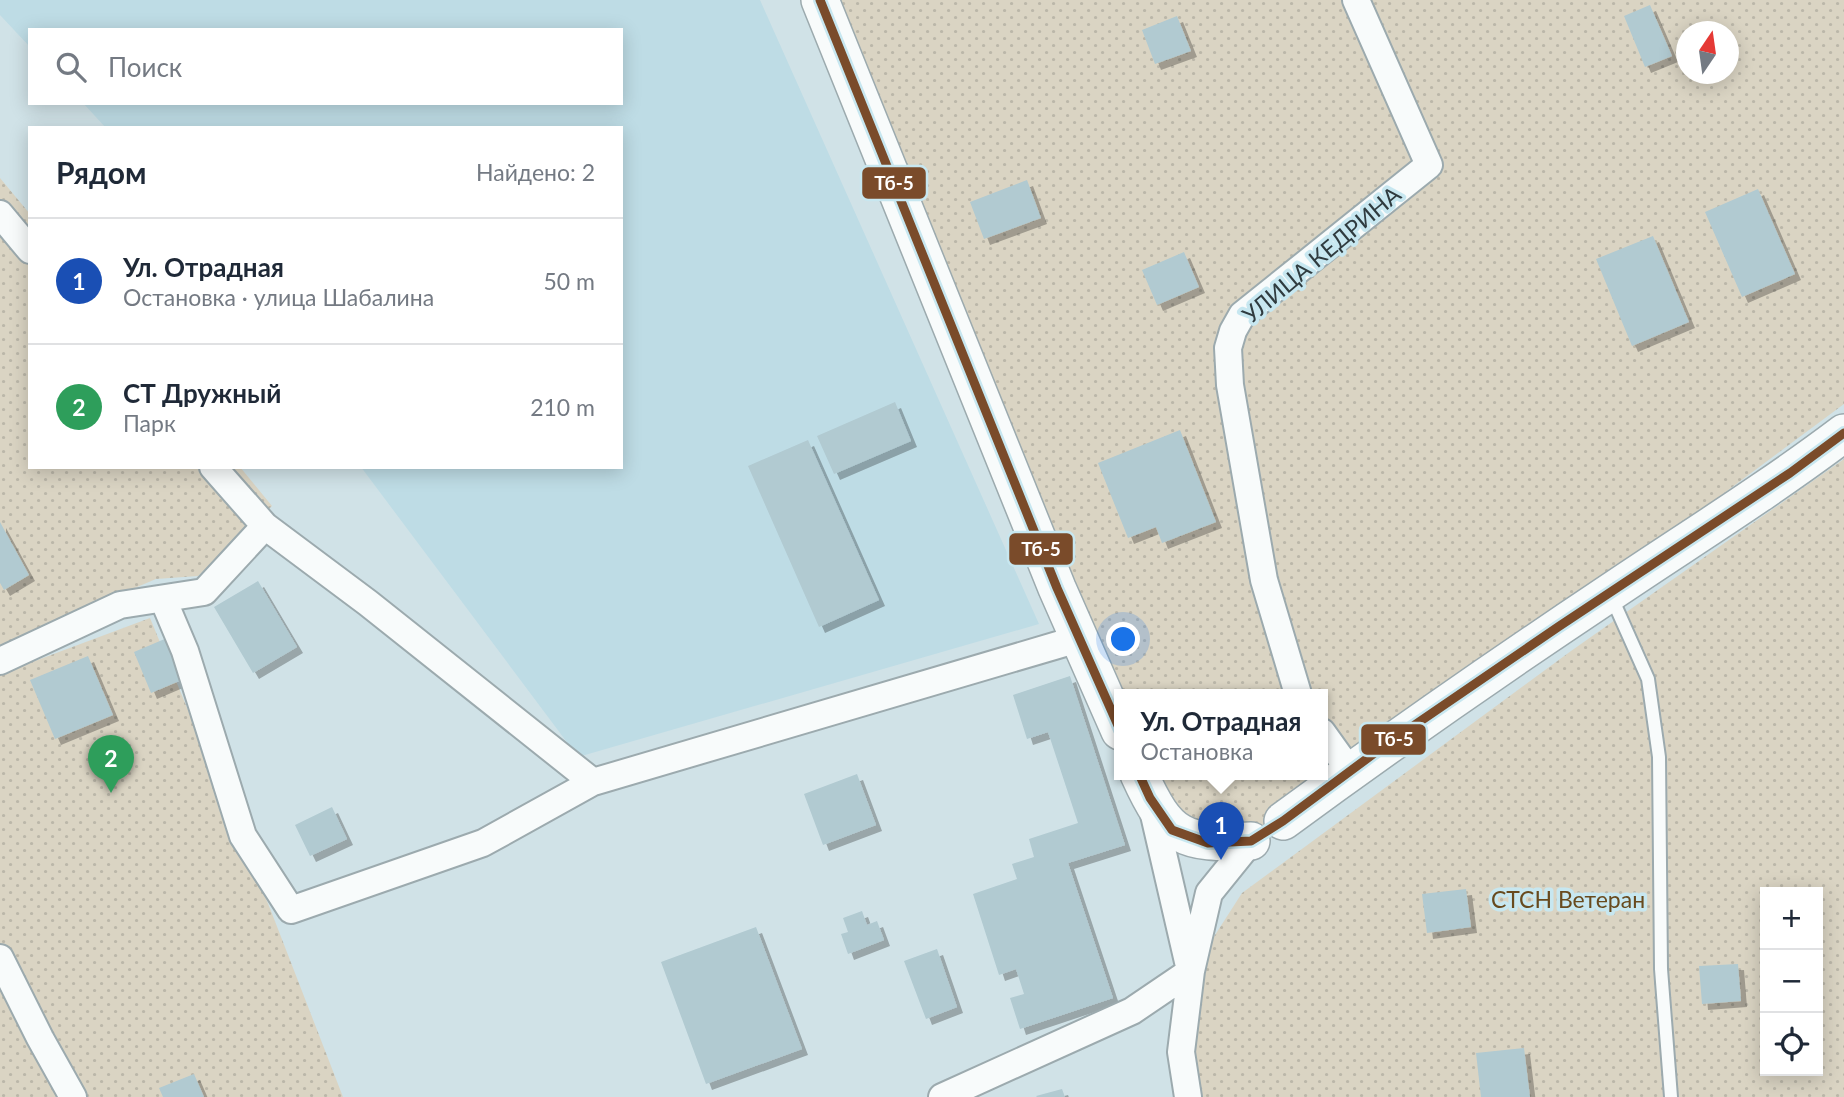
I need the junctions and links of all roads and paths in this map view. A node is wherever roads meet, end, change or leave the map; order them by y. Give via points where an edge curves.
1 (820, 0) edge
2 (1356, 0) edge
3 (0, 214) edge
4 (28, 248) edge
5 (1844, 433) edge
6 (215, 469) edge
7 (265, 526) junction
8 (1609, 593) junction
9 (163, 599) junction
10 (1078, 639) junction
11 (0, 662) edge
12 (1297, 689) edge
13 (1114, 720) edge
14 (1328, 740) edge
15 (1350, 771) junction
16 (593, 782) junction
17 (1145, 786) edge
18 (1283, 821) dead end
19 (1251, 841) joint
20 (0, 958) edge
21 (1191, 971) junction
22 (73, 1097) edge
23 (942, 1097) edge
24 (1188, 1097) edge
25 (1671, 1097) edge

1 - 10 main road
2 - 12 street, УЛИЦА КЕДРИНА via 1429,165 1242,315 1228,348 1230,385 1264,580
3 - 4 street
5 - 8 main road
6 - 7 street
7 - 9 street via 204,592
7 - 16 street
8 - 15 main road
8 - 25 lane via 1648,679 1659,757 1661,970
9 - 11 street via 120,605
9 - 16 street via 185,651 243,836 291,910 483,843
10 - 13 main road
10 - 16 street
14 - 15 street
15 - 18 main road
17 - 19 main road via 1172,830 1208,843
17 - 21 street
19 - 21 street via 1209,893
20 - 22 street
21 - 23 street via 1132,1011
21 - 24 street via 1181,1052

